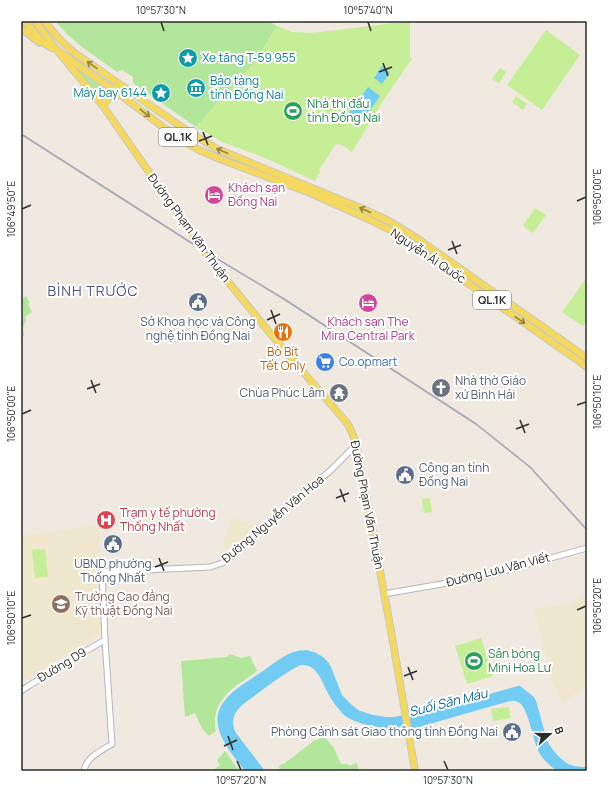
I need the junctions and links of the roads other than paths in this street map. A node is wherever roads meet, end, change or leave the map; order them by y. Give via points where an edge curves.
1 (25, 21) edge
2 (35, 21) edge
3 (44, 21) edge
4 (21, 28) edge
5 (29, 30) junction
6 (54, 49) junction
7 (118, 87) junction
8 (102, 106) junction
9 (260, 167) junction
10 (254, 172) junction
11 (398, 231) junction
12 (587, 358) edge
13 (587, 367) edge
14 (357, 444) junction
15 (587, 548) edge
16 (384, 594) junction
17 (105, 640) junction
18 (21, 691) edge
19 (84, 771) edge
20 (415, 771) edge

1 - 5 main road, QL.1K
2 - 6 main road, QL.1K
7 -> 3 main road, QL.1K via 68,48
4 - 5 main road
5 - 6 main road, QL.1K
6 - 7 main road, QL.1K via 108,86
6 - 8 main road, Đường Phạm Văn Thuận
7 - 8 main road
9 -> 7 main road, QL.1K via 217,149 190,134
7 -> 10 main road, QL.1K via 163,127 190,145
8 - 14 main road, Đường Phạm Văn Thuận via 208,257 347,423
9 - 10 main road
11 -> 9 main road, Nguyễn Ái Quốc / QL.1K via 389,221
10 - 11 main road, Nguyễn Ái Quốc / QL.1K
11 - 12 main road, Nguyễn Ái Quốc / QL.1K via 418,239
11 -> 13 main road, Nguyễn Ái Quốc / QL.1K
14 - 16 main road, Đường Phạm Văn Thuận
14 - 17 street, Đường Nguyễn Văn Hoa via 330,471 222,563 210,568 102,572
15 - 16 street, Đường Lưu Văn Viết via 482,577
16 - 20 main road, Đường Phạm Văn Thuận
17 - 18 street, Đường D9
17 - 19 street, Đường Nguyễn Văn Hoa via 112,744 89,760

